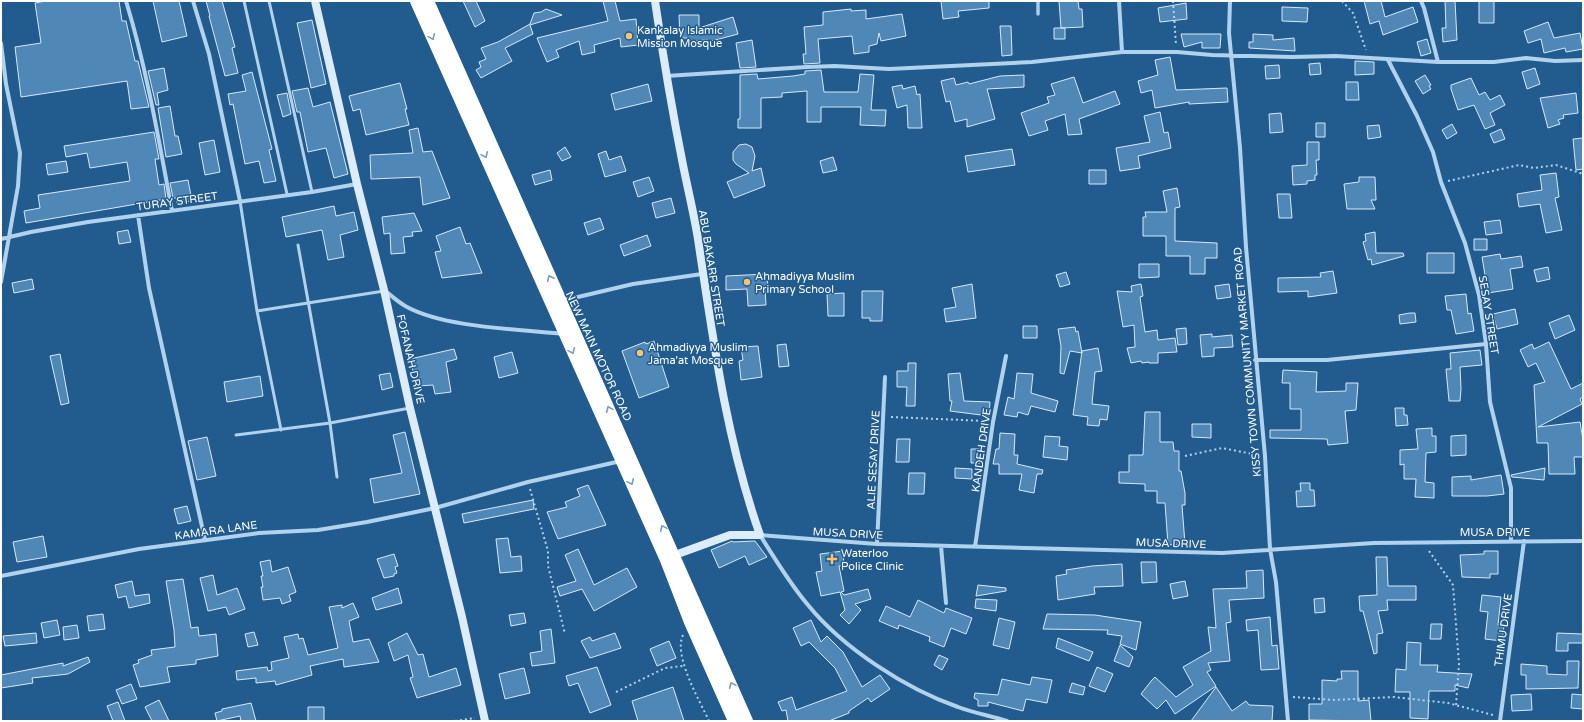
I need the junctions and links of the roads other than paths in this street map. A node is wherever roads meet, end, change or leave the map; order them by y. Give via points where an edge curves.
1 (126, 1) edge
2 (193, 1) edge
3 (244, 1) edge
4 (268, 1) edge
5 (315, 1) edge
6 (416, 1) edge
7 (428, 1) edge
8 (655, 1) edge
9 (1119, 1) edge
10 (1230, 1) edge
11 (1421, 1) edge
12 (1, 43) edge
13 (1122, 52) junction
14 (1232, 56) junction
15 (1388, 60) junction
16 (1583, 60) edge
17 (1438, 62) junction
18 (666, 76) junction
19 (357, 184) junction
20 (312, 192) junction
21 (287, 194) junction
22 (240, 201) junction
23 (172, 212) junction
24 (138, 215) junction
25 (10, 238) junction
26 (1, 239) edge
27 (298, 245) dead end
28 (702, 274) junction
29 (1, 282) edge
30 (384, 290) junction
31 (560, 301) junction
32 (308, 303) junction
33 (257, 311) junction
34 (564, 334) junction
35 (1486, 344) junction
36 (1006, 356) dead end
37 (1255, 360) junction
38 (885, 377) dead end
39 (410, 408) junction
40 (330, 423) junction
41 (281, 430) junction
42 (236, 435) dead end
43 (621, 461) junction
44 (337, 477) dead end
45 (435, 508) junction
46 (760, 535) junction
47 (206, 540) junction
48 (1511, 540) junction
49 (1524, 541) junction
50 (1583, 541) edge
51 (877, 544) junction
52 (941, 546) junction
53 (975, 547) junction
54 (1270, 549) junction
55 (674, 555) junction
56 (1, 576) edge
57 (946, 603) dead end
58 (484, 719) edge
59 (1500, 719) edge
60 (734, 721) edge
61 (748, 721) edge
62 (1008, 721) edge
63 (1288, 721) edge

1 - 23 street via 149,88
2 - 22 street via 209,54
3 - 21 lane
4 - 20 lane
5 - 19 street, FOFANAH DRIVE
6 -> 34 highway, NEW MAIN MOTOR ROAD
31 -> 7 highway, NEW MAIN MOTOR ROAD
8 - 18 street, ABU BAKARR STREET
9 - 13 street
10 - 14 street, KISSY TOWN COMMUNITY MARKET ROAD via 1229,33
11 - 17 street
12 - 25 street via 6,84 20,153
13 - 14 street
13 - 18 street via 1018,63 889,69 800,67
14 - 15 street via 1336,56
14 - 37 street, KISSY TOWN COMMUNITY MARKET ROAD
15 - 17 street
15 - 35 street, SESAY STREET via 1433,152 1441,182 1465,243 1479,295
16 - 17 street via 1526,58 1494,62
18 - 28 street, ABU BAKARR STREET via 698,238
19 - 20 street, TURAY STREET
19 - 30 street, FOFANAH DRIVE
20 - 21 street, TURAY STREET
21 - 22 street, TURAY STREET
22 - 23 street, TURAY STREET
22 - 33 lane
23 - 24 street, TURAY STREET
24 - 25 street, TURAY STREET via 31,232
24 - 47 street via 149,288
25 - 26 street, TURAY STREET
25 - 29 street
27 - 32 lane
28 - 31 street via 633,284
28 - 46 street, ABU BAKARR STREET via 734,452
30 - 32 lane
30 - 34 street via 407,307 441,319
30 - 39 street, FOFANAH DRIVE
55 -> 31 highway, NEW MAIN MOTOR ROAD
32 - 33 lane
32 - 40 lane
33 - 41 lane
34 -> 43 highway, NEW MAIN MOTOR ROAD
35 - 37 street via 1328,360
35 - 48 street, SESAY STREET via 1490,402 1511,488
36 - 53 street, KANDEH DRIVE via 993,422
37 - 54 street, KISSY TOWN COMMUNITY MARKET ROAD
38 - 51 street, ALIE SESAY DRIVE
39 - 40 lane
39 - 45 street, FOFANAH DRIVE
40 - 41 lane
40 - 44 lane
41 - 42 lane
43 - 45 street, KAMARA LANE via 528,482
43 -> 60 highway, NEW MAIN MOTOR ROAD
45 - 47 street, KAMARA LANE via 318,530 259,533
45 - 58 street, FOFANAH DRIVE
46 - 51 street, MUSA DRIVE
46 - 55 street via 730,535
46 - 62 street via 808,606 838,635 874,663 912,687 957,707
47 - 56 street, KAMARA LANE via 139,549
48 - 49 street, MUSA DRIVE
48 - 54 street, MUSA DRIVE
49 - 50 street, MUSA DRIVE
49 - 59 street, THIMU DRIVE
51 - 52 street, MUSA DRIVE
52 - 53 street, MUSA DRIVE
52 - 57 street
53 - 54 street, MUSA DRIVE via 1222,553
54 - 63 street, KISSY TOWN COMMUNITY MARKET ROAD via 1276,582
61 -> 55 highway, NEW MAIN MOTOR ROAD

